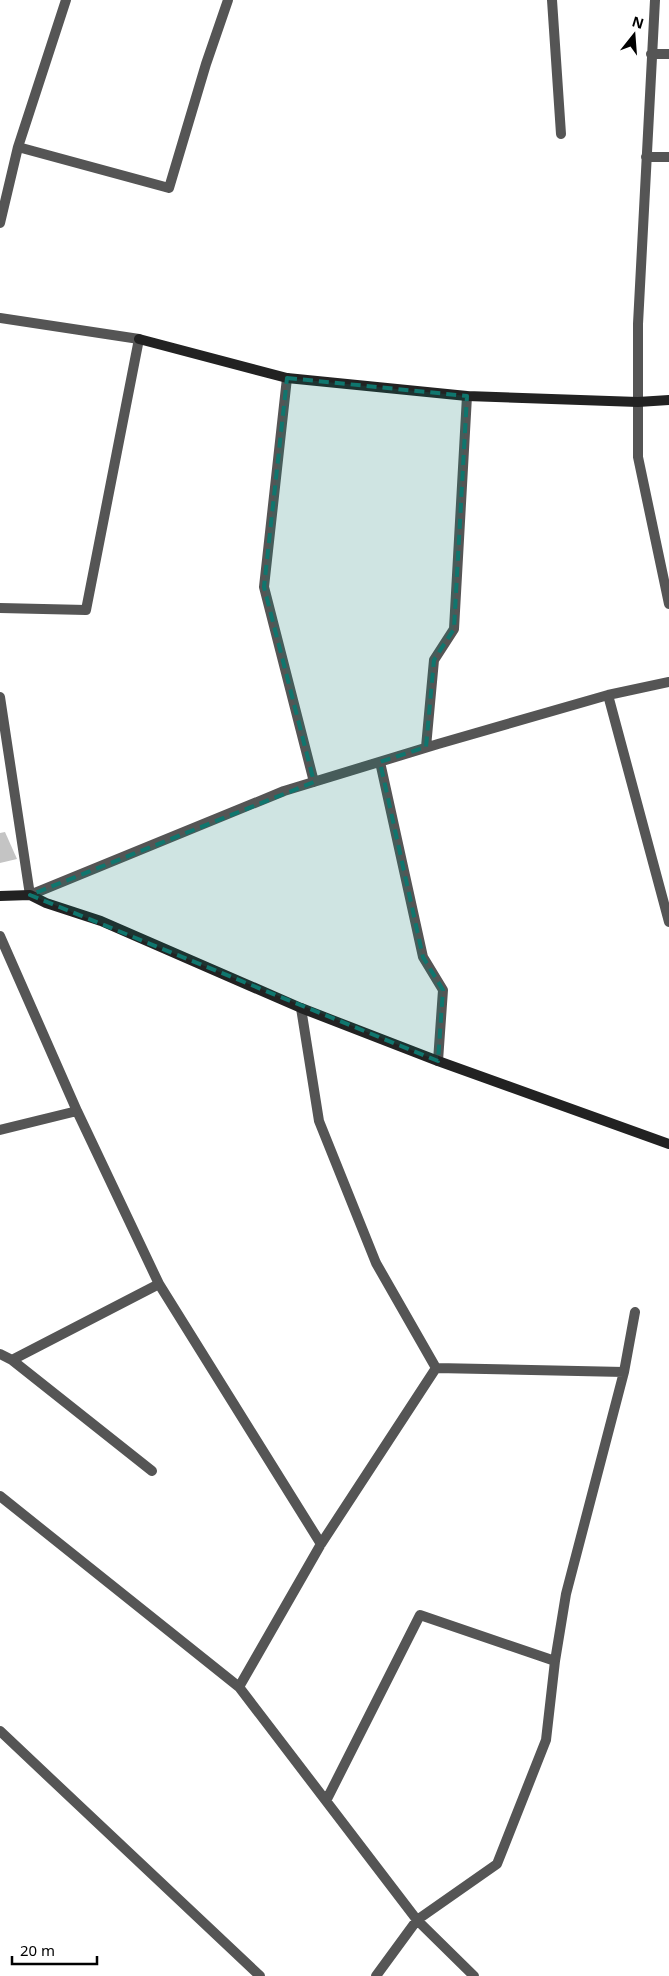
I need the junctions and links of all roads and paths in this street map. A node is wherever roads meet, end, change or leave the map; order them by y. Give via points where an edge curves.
1 (66, 0) edge
2 (228, 0) edge
3 (552, 0) edge
4 (655, 0) edge
5 (652, 54) junction
6 (669, 54) edge
7 (562, 134) dead end
8 (18, 147) junction
9 (646, 157) junction
10 (669, 157) edge
11 (0, 223) edge
12 (0, 318) edge
13 (139, 339) junction
14 (287, 378) junction
15 (467, 396) junction
16 (669, 400) edge
17 (638, 402) junction
18 (669, 604) edge
19 (0, 608) edge
20 (669, 682) edge
21 (608, 695) junction
22 (0, 697) edge
23 (426, 747) junction
24 (380, 762) junction
25 (314, 782) junction
26 (30, 895) junction
27 (0, 896) edge
28 (669, 922) edge
29 (0, 936) edge
30 (301, 1008) junction
31 (438, 1061) junction
32 (77, 1111) junction
33 (0, 1130) edge
34 (669, 1144) edge
35 (159, 1284) junction
36 (635, 1312) dead end
37 (0, 1354) edge
38 (12, 1360) junction
39 (436, 1368) junction
40 (624, 1372) junction
41 (152, 1471) dead end
42 (0, 1496) edge
43 (321, 1544) junction
44 (555, 1661) junction
45 (239, 1687) junction
46 (0, 1731) edge
47 (326, 1801) junction
48 (417, 1920) junction
49 (260, 1976) edge
50 (376, 1976) edge
51 (474, 1976) edge

1 - 8 street
2 - 8 street via 170,188
3 - 7 street
4 - 5 street
5 - 6 street
5 - 9 street
8 - 11 street
9 - 10 street
9 - 17 street via 638,324
12 - 13 street
13 - 14 street
13 - 19 street via 86,610
14 - 15 street
14 - 25 street via 264,588
15 - 17 street
15 - 23 street via 454,629 434,660
16 - 17 street
17 - 18 street via 638,457
20 - 21 street
21 - 23 street
21 - 28 street
22 - 26 street
23 - 24 street
24 - 25 street
24 - 31 street via 423,957 443,990
25 - 26 street via 284,791
26 - 27 street
26 - 30 street via 101,921
29 - 32 street
30 - 31 street
30 - 39 street via 319,1121 376,1263
31 - 34 street
32 - 33 street
32 - 35 street
35 - 38 street
35 - 43 street
36 - 40 street
37 - 38 street
38 - 41 street
39 - 40 street
39 - 43 street
40 - 44 street via 566,1594
42 - 45 street
43 - 45 street
44 - 47 street via 420,1615
44 - 48 street via 546,1740 497,1864
45 - 47 street
46 - 49 street
47 - 48 street
48 - 50 street
48 - 51 street

